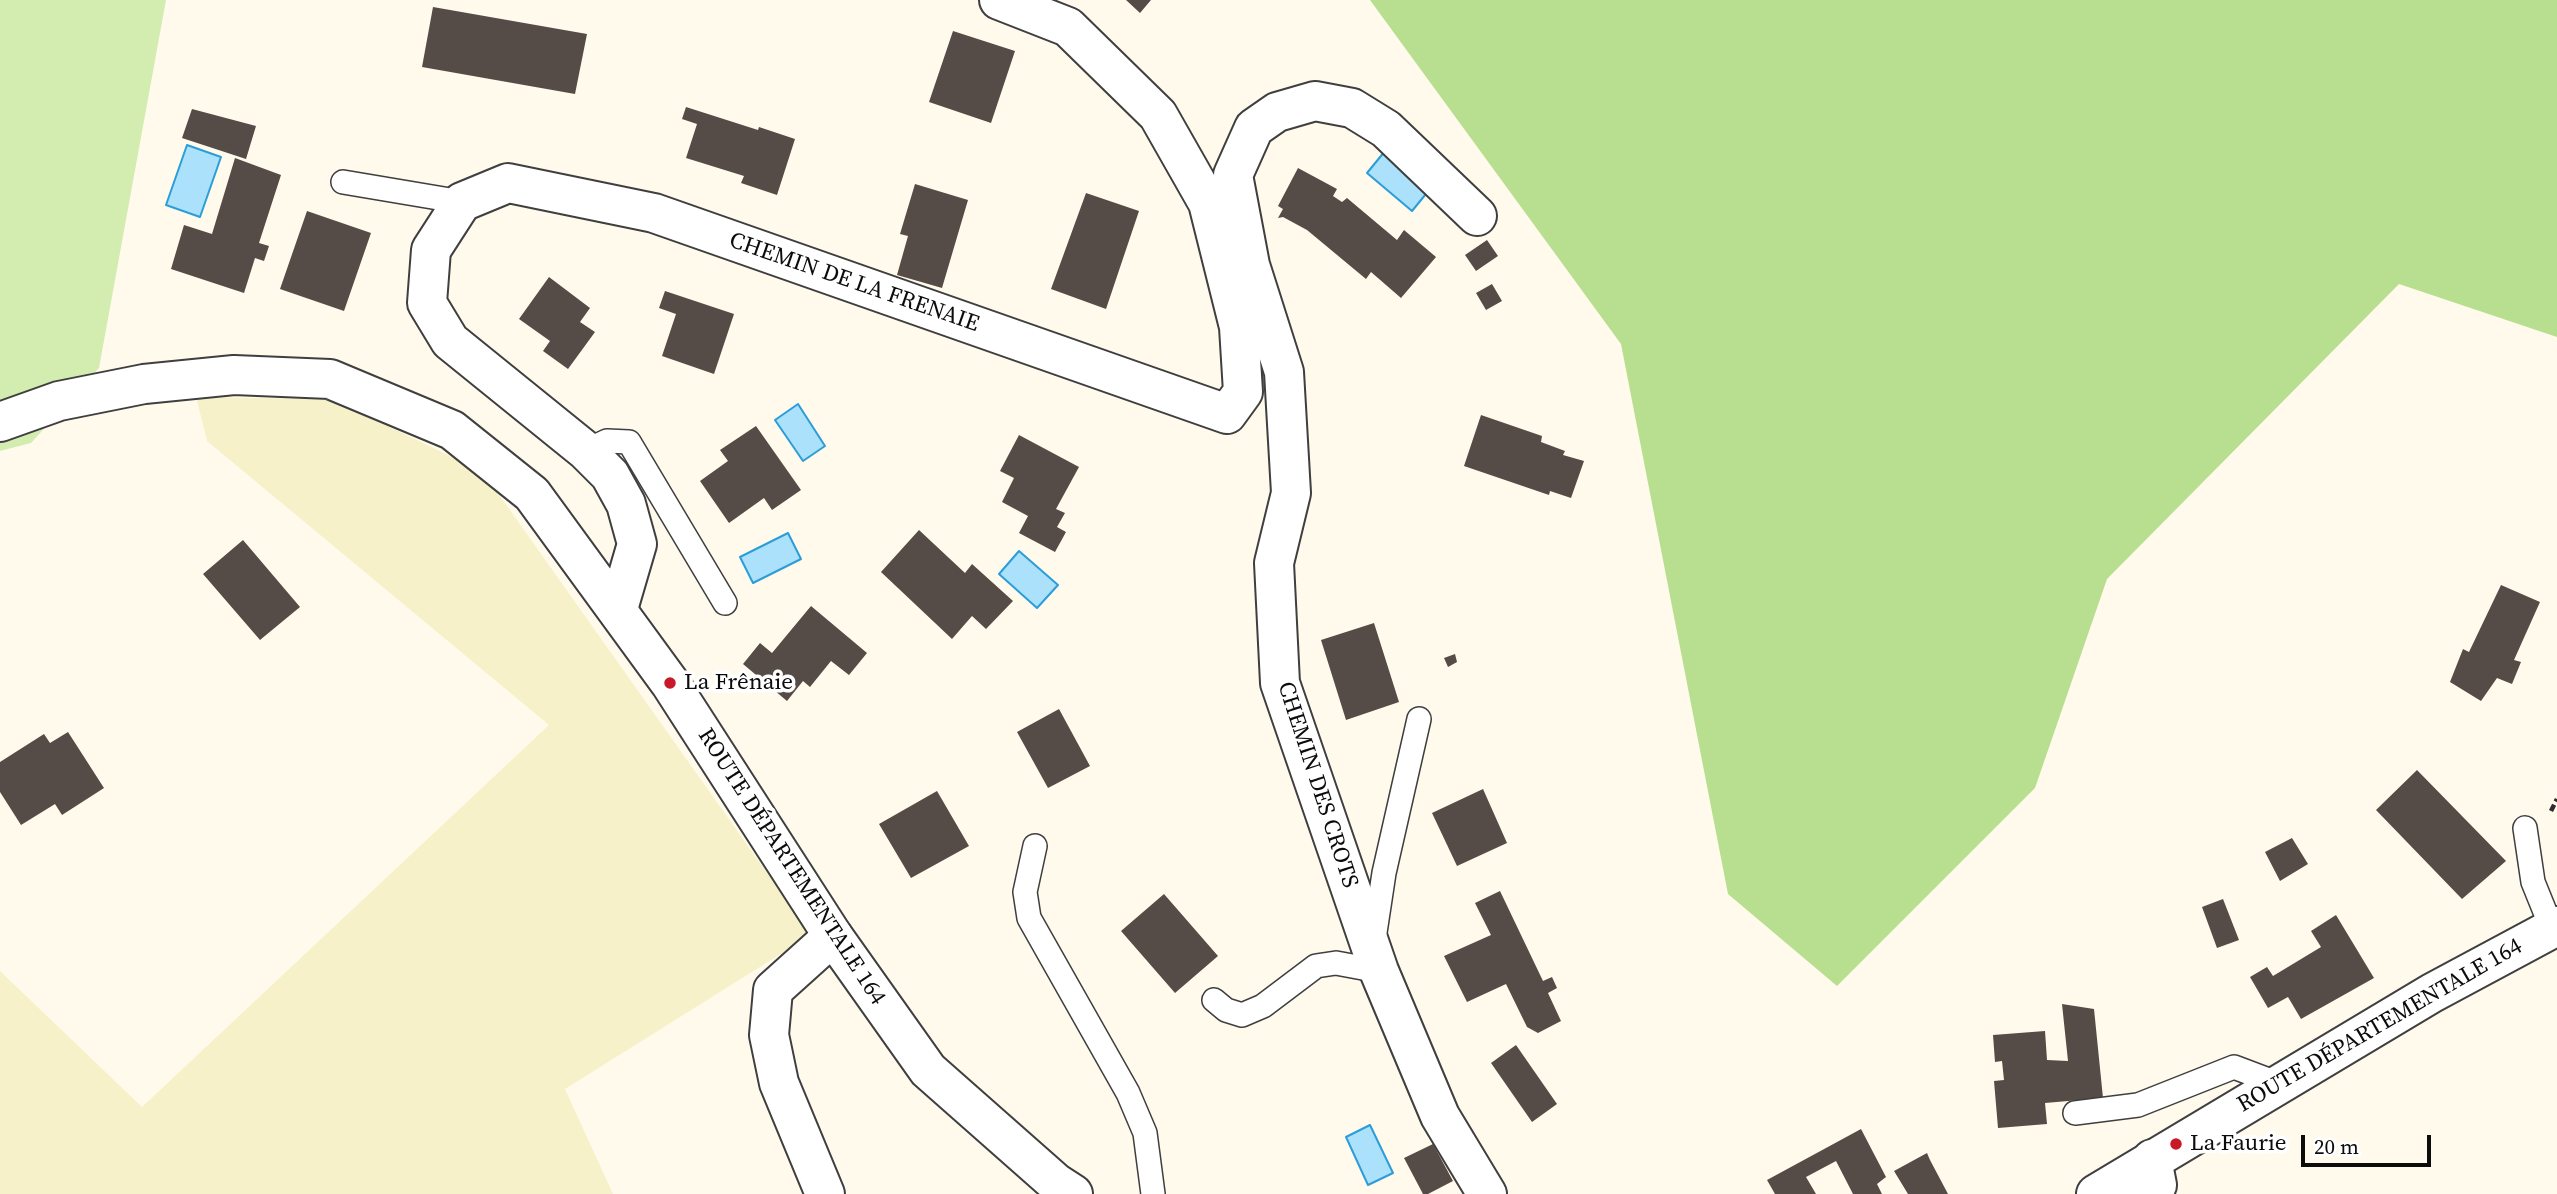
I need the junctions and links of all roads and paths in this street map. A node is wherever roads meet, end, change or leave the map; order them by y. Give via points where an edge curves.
1 (999, 0) edge
2 (343, 182) dead end
3 (462, 202) junction
4 (1477, 216) dead end
5 (0, 422) edge
6 (586, 451) junction
7 (725, 603) dead end
8 (618, 609) junction
9 (1419, 719) dead end
10 (2525, 828) dead end
11 (1035, 846) dead end
12 (2555, 929) edge
13 (833, 936) junction
14 (1376, 961) junction
15 (1214, 1000) dead end
16 (2278, 1084) junction
17 (2075, 1113) dead end
18 (2151, 1177) edge
19 (825, 1194) edge
20 (1073, 1194) edge
21 (1153, 1194) edge
22 (1487, 1194) edge
23 (2096, 1194) edge

1 - 3 street, CHEMIN DE LA FRENAIE via 1068,27 1158,115 1202,192 1239,327 1243,392 1227,414 654,213 508,183
2 - 3 lane
3 - 6 street via 431,250 426,303 450,341
4 - 14 street, CHEMIN DES CROTS via 1386,129 1352,108 1315,101 1277,112 1254,128 1233,175 1250,265 1284,372 1291,493 1274,563 1280,683
5 - 8 street, ROUTE DÉPARTEMENTALE 164 via 59,401 144,384 234,375 330,379 452,430 532,494
6 - 7 lane via 607,441 629,442
6 - 8 street via 610,475 626,504 637,544
8 - 13 street, ROUTE DÉPARTEMENTALE 164
9 - 14 lane via 1384,873
10 - 12 lane via 2533,882
11 - 21 lane via 1025,892 1029,918 1128,1093 1144,1133
12 - 16 street, ROUTE DÉPARTEMENTALE 164 via 2432,993
13 - 19 street via 773,990 769,1035 779,1083
13 - 20 street, ROUTE DÉPARTEMENTALE 164 via 928,1070
14 - 15 lane via 1315,966 1263,1006 1242,1015
14 - 22 street, CHEMIN DES CROTS via 1440,1116
16 - 17 lane via 2234,1067 2138,1105
16 - 18 street, ROUTE DÉPARTEMENTALE 164
18 - 23 street, ROUTE DÉPARTEMENTALE 164

